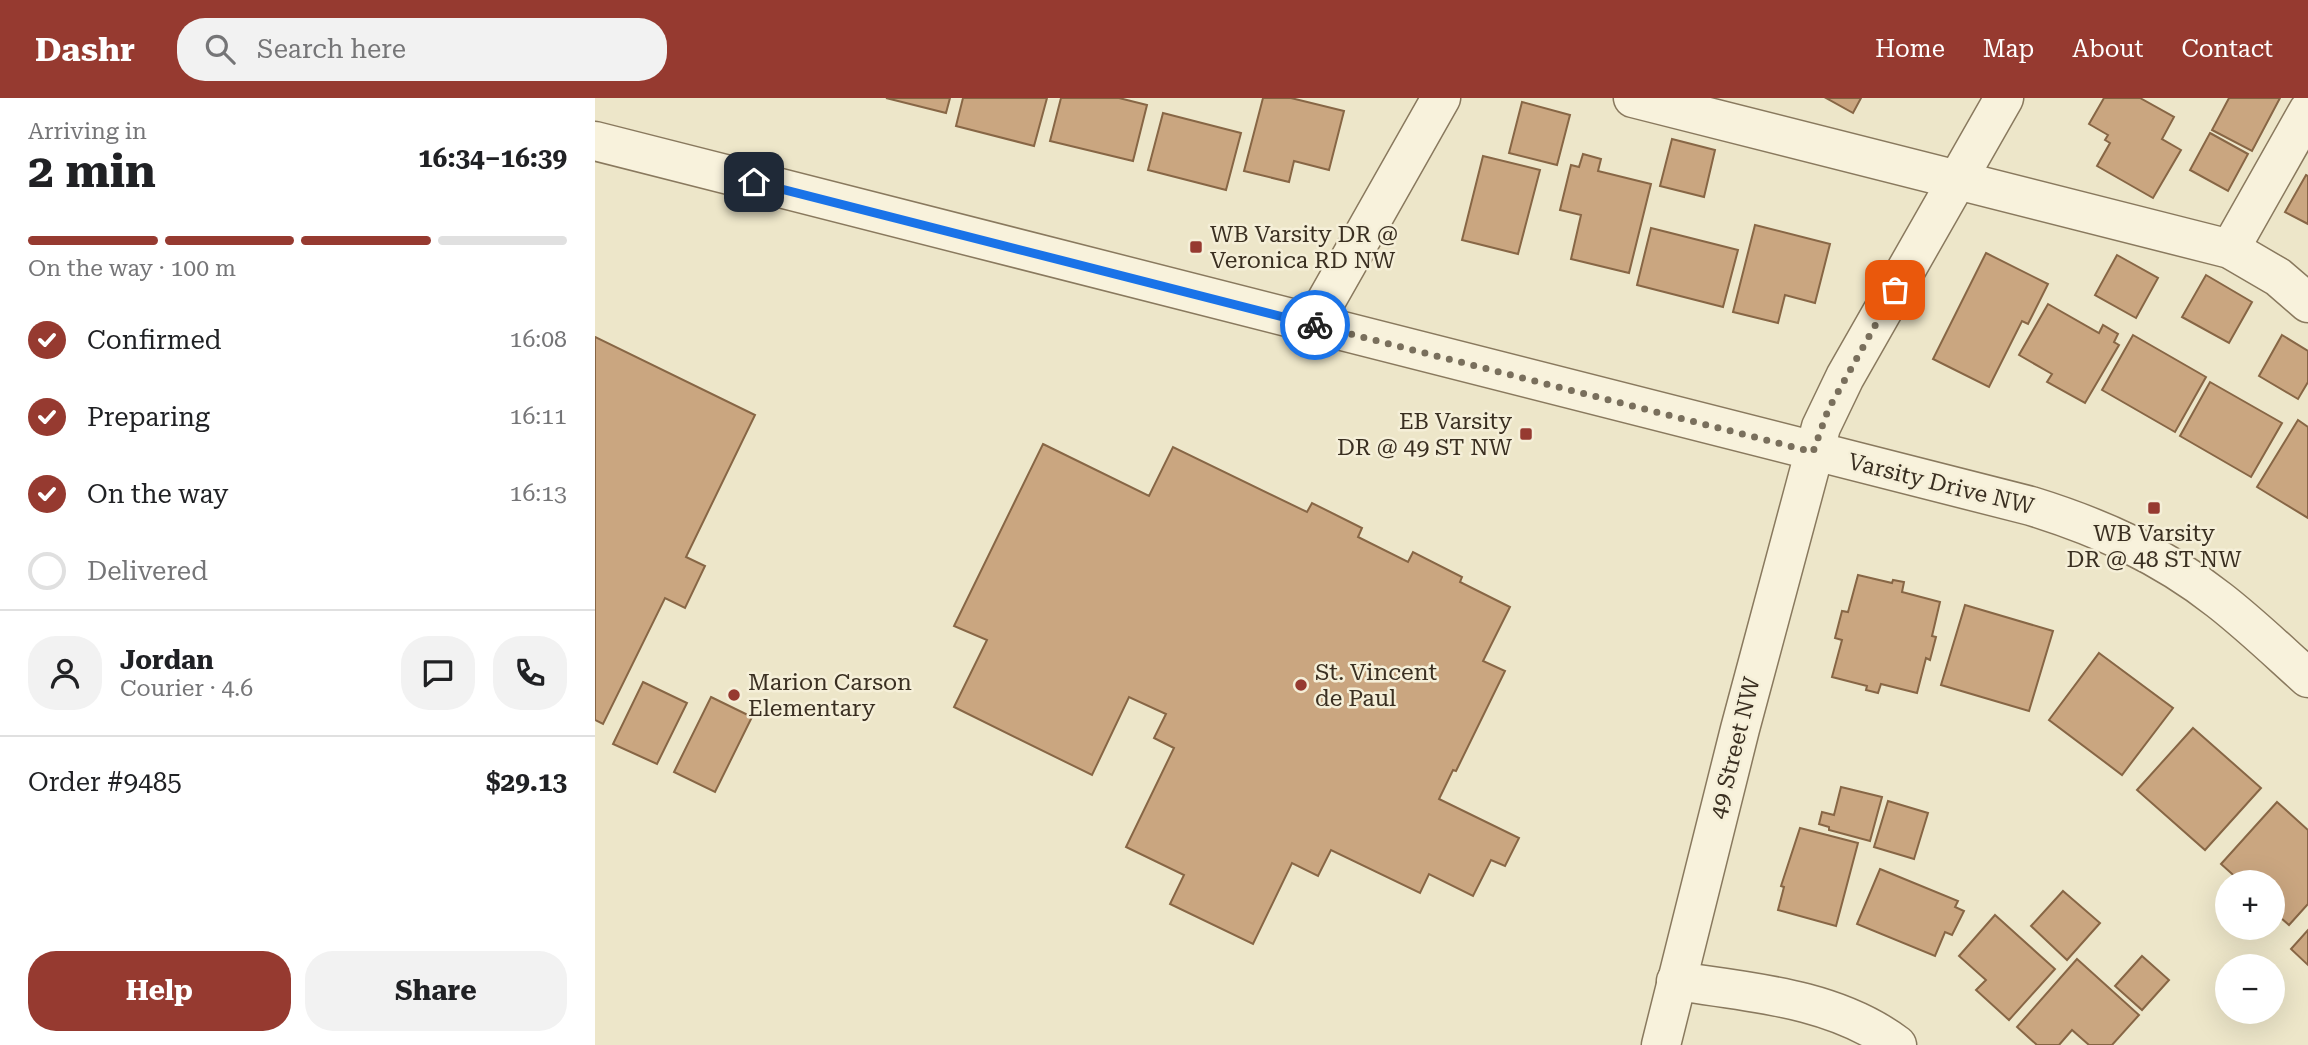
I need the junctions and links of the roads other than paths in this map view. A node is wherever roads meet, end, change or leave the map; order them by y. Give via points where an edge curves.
1 (1441, 98) edge
2 (1633, 98) edge
3 (2004, 98) edge
4 (2308, 111) edge
5 (595, 141) edge
6 (1957, 180) junction
7 (2230, 249) junction
8 (2308, 303) edge
9 (1313, 324) junction
10 (1813, 452) junction
11 (2307, 675) edge
12 (1676, 981) junction
13 (1661, 1045) edge
14 (1897, 1045) edge

1 - 9 street
2 - 6 street
3 - 6 street, 49 Street NW
4 - 7 street
5 - 9 street, Varsity Drive NW
6 - 7 street
6 - 10 street, 49 Street NW via 1845,377
7 - 8 street via 2279,277
9 - 10 street, Varsity Drive NW
10 - 11 street, Varsity Drive NW via 2031,506 2120,539 2219,600
10 - 12 street, 49 Street NW
12 - 13 street, 49 Street NW
12 - 14 street via 1787,998 1849,1017

